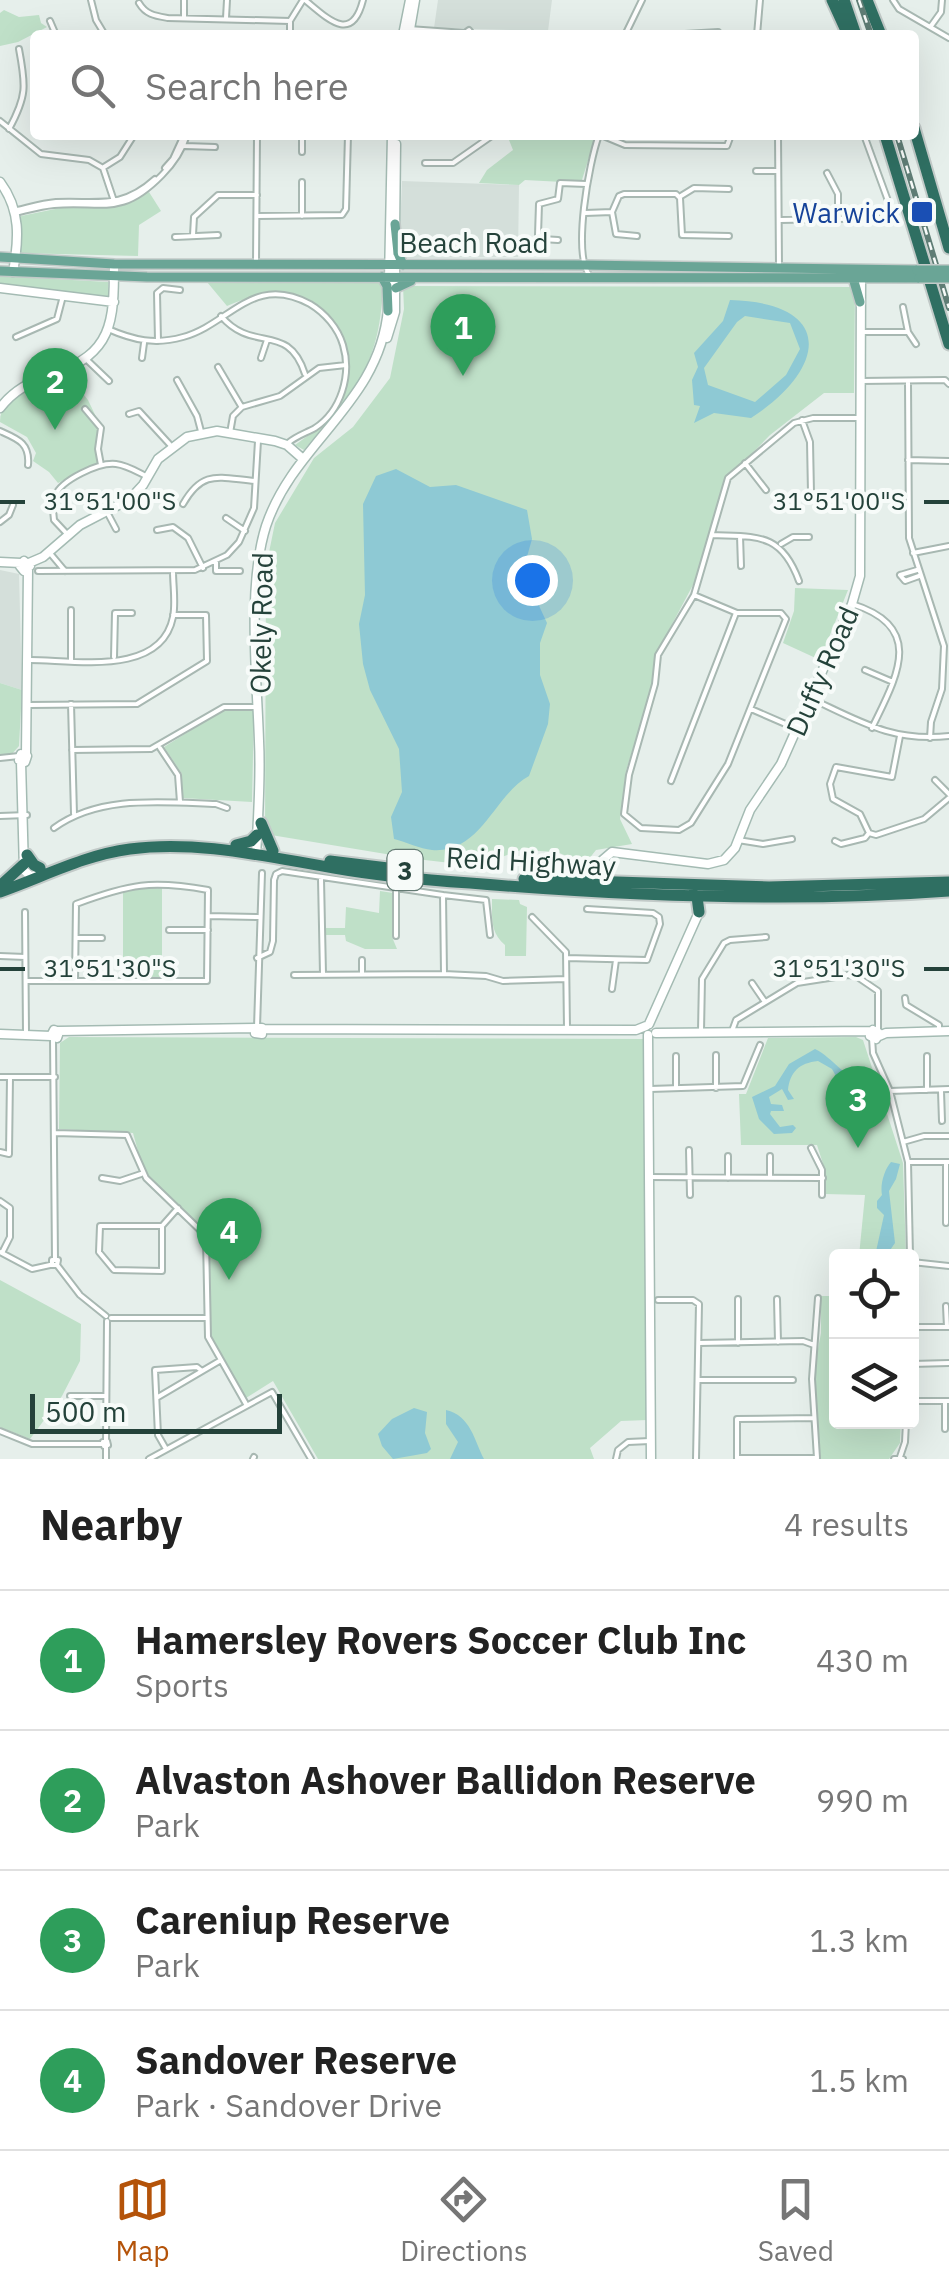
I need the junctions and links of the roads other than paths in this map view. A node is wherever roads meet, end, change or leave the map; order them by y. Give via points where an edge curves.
1 (90, 0) edge
2 (184, 0) edge
3 (227, 0) edge
4 (304, 0) edge
5 (363, 0) edge
6 (413, 0) edge
7 (642, 0) edge
8 (760, 0) edge
9 (832, 0) edge
10 (844, 0) edge
11 (868, 0) edge
12 (876, 0) edge
13 (893, 0) edge
14 (942, 0) edge
15 (139, 3) dead end
16 (184, 18) junction
17 (226, 18) junction
18 (290, 20) junction
19 (50, 21) dead end
20 (931, 26) junction
21 (54, 30) edge
22 (103, 30) edge
23 (290, 30) edge
24 (407, 30) edge
25 (627, 30) edge
26 (757, 30) edge
27 (846, 30) edge
28 (854, 30) edge
29 (882, 30) edge
30 (883, 30) edge
31 (949, 38) edge
32 (19, 50) dead end
33 (0, 121) edge
34 (9, 129) junction
35 (131, 140) edge
36 (184, 140) edge
37 (257, 140) edge
38 (302, 140) edge
39 (348, 140) edge
40 (394, 140) edge
41 (394, 140) edge
42 (486, 140) edge
43 (598, 140) edge
44 (612, 140) edge
45 (681, 140) edge
46 (729, 140) edge
47 (778, 140) edge
48 (866, 140) edge
49 (887, 140) edge
50 (918, 140) edge
51 (182, 145) junction
52 (681, 146) junction
53 (215, 148) dead end
54 (302, 152) dead end
55 (425, 163) dead end
56 (103, 168) junction
57 (756, 171) dead end
58 (777, 172) junction
59 (827, 173) dead end
60 (302, 182) dead end
61 (0, 184) edge
62 (586, 184) junction
63 (729, 189) dead end
64 (257, 195) junction
65 (680, 198) junction
66 (114, 202) junction
67 (14, 212) junction
68 (585, 212) junction
69 (612, 212) junction
70 (257, 216) junction
71 (302, 216) junction
72 (780, 220) junction
73 (838, 220) junction
74 (395, 224) joint
75 (193, 235) junction
76 (218, 235) dead end
77 (637, 236) dead end
78 (729, 236) dead end
79 (176, 237) dead end
80 (558, 240) dead end
81 (949, 248) edge
82 (9, 258) edge
83 (394, 262) junction
84 (256, 263) junction
85 (114, 264) junction
86 (471, 264) junction
87 (489, 265) junction
88 (584, 265) junction
89 (779, 266) junction
90 (818, 268) junction
91 (877, 269) junction
92 (7, 272) edge
93 (918, 274) junction
94 (949, 274) edge
95 (114, 276) junction
96 (480, 278) junction
97 (498, 278) junction
98 (533, 278) junction
99 (566, 278) junction
100 (598, 278) junction
101 (390, 280) junction
102 (859, 280) junction
103 (0, 290) edge
104 (180, 290) dead end
105 (62, 298) junction
106 (113, 303) junction
107 (860, 306) joint
108 (903, 307) dead end
109 (388, 311) joint
110 (221, 316) junction
111 (107, 328) junction
112 (861, 332) junction
113 (908, 332) junction
114 (16, 337) dead end
115 (266, 340) junction
116 (144, 341) junction
117 (158, 341) junction
118 (916, 344) dead end
119 (949, 344) edge
120 (382, 346) junction
121 (85, 358) junction
122 (142, 358) dead end
123 (261, 358) dead end
124 (346, 365) junction
125 (218, 368) dead end
126 (306, 375) junction
127 (177, 380) dead end
128 (109, 381) dead end
129 (861, 381) junction
130 (908, 382) junction
131 (949, 384) edge
132 (0, 406) edge
133 (242, 407) junction
134 (85, 408) dead end
135 (129, 414) dead end
136 (861, 418) junction
137 (802, 420) junction
138 (0, 431) edge
139 (202, 434) junction
140 (230, 434) junction
141 (258, 439) junction
142 (286, 446) junction
143 (173, 447) junction
144 (302, 460) junction
145 (908, 460) junction
146 (949, 460) edge
147 (745, 464) junction
148 (28, 465) dead end
149 (101, 465) junction
150 (149, 477) junction
151 (255, 481) junction
152 (766, 490) dead end
153 (811, 492) dead end
154 (13, 504) dead end
155 (183, 504) dead end
156 (108, 513) junction
157 (226, 518) dead end
158 (0, 522) edge
159 (116, 529) dead end
160 (157, 530) dead end
161 (245, 531) junction
162 (712, 535) junction
163 (68, 536) junction
164 (740, 536) junction
165 (809, 538) dead end
166 (779, 545) junction
167 (949, 546) edge
168 (51, 553) junction
169 (913, 553) junction
170 (216, 562) junction
171 (0, 563) edge
172 (741, 566) dead end
173 (27, 568) junction
174 (203, 568) junction
175 (174, 570) junction
176 (240, 570) dead end
177 (66, 571) junction
178 (799, 580) dead end
179 (694, 595) junction
180 (852, 604) junction
181 (71, 610) dead end
182 (736, 612) junction
183 (132, 613) dead end
184 (174, 614) junction
185 (946, 645) edge
186 (26, 660) junction
187 (71, 660) junction
188 (114, 660) junction
189 (865, 670) dead end
190 (894, 683) junction
191 (946, 690) edge
192 (810, 698) junction
193 (71, 704) junction
194 (26, 705) junction
195 (258, 706) junction
196 (752, 708) junction
197 (872, 728) junction
198 (797, 729) junction
199 (900, 736) junction
200 (949, 736) edge
201 (930, 738) junction
202 (160, 747) junction
203 (72, 750) junction
204 (0, 758) edge
205 (20, 758) junction
206 (935, 780) dead end
207 (671, 781) dead end
208 (949, 796) edge
209 (180, 802) junction
210 (227, 808) dead end
211 (74, 814) junction
212 (25, 815) junction
213 (0, 816) edge
214 (54, 828) dead end
215 (868, 833) junction
216 (792, 839) dead end
217 (738, 840) junction
218 (835, 841) dead end
219 (260, 842) junction
220 (29, 871) junction
221 (262, 873) dead end
222 (321, 877) junction
223 (596, 880) junction
224 (949, 882) edge
225 (1, 887) edge
226 (396, 890) junction
227 (949, 891) edge
228 (443, 895) junction
229 (702, 898) junction
230 (587, 910) dead end
231 (25, 912) dead end
232 (208, 916) junction
233 (259, 917) junction
234 (532, 917) dead end
235 (168, 930) dead end
236 (208, 930) junction
237 (490, 935) dead end
238 (396, 936) dead end
239 (76, 938) junction
240 (102, 938) dead end
241 (766, 938) dead end
242 (0, 956) edge
243 (26, 957) junction
244 (257, 958) junction
245 (566, 958) junction
246 (362, 960) dead end
247 (616, 960) junction
248 (323, 974) junction
249 (362, 974) junction
250 (444, 974) junction
251 (294, 975) dead end
252 (566, 979) junction
253 (26, 981) junction
254 (76, 981) junction
255 (752, 984) dead end
256 (612, 989) dead end
257 (905, 998) dead end
258 (765, 1002) junction
259 (259, 1028) junction
260 (567, 1030) junction
261 (651, 1030) junction
262 (732, 1030) junction
263 (702, 1031) junction
264 (944, 1031) edge
265 (0, 1032) edge
266 (26, 1032) junction
267 (875, 1034) junction
268 (55, 1035) junction
269 (760, 1045) dead end
270 (716, 1055) dead end
271 (676, 1056) dead end
272 (927, 1056) dead end
273 (0, 1077) edge
274 (10, 1077) junction
275 (56, 1077) junction
276 (676, 1088) junction
277 (716, 1088) junction
278 (652, 1089) junction
279 (949, 1089) edge
280 (890, 1090) junction
281 (927, 1090) junction
282 (941, 1090) junction
283 (942, 1121) dead end
284 (55, 1133) junction
285 (949, 1136) edge
286 (0, 1137) edge
287 (9, 1138) junction
288 (903, 1142) junction
289 (812, 1148) dead end
290 (689, 1150) dead end
291 (0, 1152) edge
292 (728, 1156) dead end
293 (770, 1156) dead end
294 (908, 1162) junction
295 (948, 1162) edge
296 (142, 1173) junction
297 (102, 1178) dead end
298 (651, 1178) junction
299 (690, 1178) junction
300 (728, 1178) junction
301 (770, 1178) junction
302 (823, 1178) junction
303 (690, 1195) dead end
304 (822, 1195) dead end
305 (0, 1201) edge
306 (178, 1208) junction
307 (946, 1223) dead end
308 (162, 1226) junction
309 (911, 1249) edge
310 (1, 1253) edge
311 (919, 1260) edge
312 (55, 1263) junction
313 (949, 1266) edge
314 (738, 1298) dead end
315 (778, 1298) dead end
316 (818, 1298) dead end
317 (658, 1300) dead end
318 (946, 1306) dead end
319 (108, 1318) junction
320 (206, 1318) junction
321 (919, 1327) edge
322 (948, 1327) edge
323 (738, 1342) junction
324 (778, 1342) junction
325 (699, 1343) junction
326 (814, 1345) junction
327 (221, 1360) junction
328 (949, 1363) edge
329 (919, 1364) edge
330 (202, 1371) junction
331 (700, 1380) junction
332 (792, 1380) dead end
333 (70, 1396) dead end
334 (106, 1396) junction
335 (158, 1397) junction
336 (919, 1401) edge
337 (947, 1401) edge
338 (246, 1404) junction
339 (814, 1418) junction
340 (946, 1428) dead end
341 (906, 1429) edge
342 (1, 1434) edge
343 (653, 1441) junction
344 (105, 1444) junction
345 (166, 1450) junction
346 (899, 1458) edge
347 (106, 1459) edge
348 (149, 1459) edge
349 (311, 1459) edge
350 (616, 1459) edge
351 (653, 1459) edge
352 (696, 1459) edge
353 (817, 1459) edge

1 - 22 street
2 - 16 street
3 - 17 street
4 - 5 street via 343,24 359,18
4 - 18 street
6 - 24 main road
7 - 25 street
8 - 26 street
9 - 27 highway
10 - 28 highway
11 - 29 highway
12 - 30 highway
13 - 20 street
14 - 20 street
15 - 16 street via 154,16
16 - 17 street
17 - 18 street
18 - 23 street
19 - 21 street
20 - 31 street
32 - 34 street via 24,102
33 - 34 street
34 - 56 street via 42,154
35 - 56 street
36 - 51 street
37 - 64 street
38 - 54 street
39 - 71 street via 346,209 342,215
40 - 74 main road
41 - 83 main road, Okely Road
42 - 55 street via 454,162
43 - 62 street
44 - 52 street
45 - 52 street
46 - 52 street via 727,146
47 - 58 street
48 - 73 street via 892,214 884,220
49 - 119 highway
50 - 81 highway
51 - 53 street
51 - 66 street via 151,182
51 - 67 street via 172,164 131,199
56 - 66 street
57 - 58 street
58 - 72 street
59 - 73 street via 838,194
60 - 71 street
61 - 67 main road
62 - 68 street
62 - 80 street via 560,184 558,198 539,204 538,235
63 - 65 street via 694,188
64 - 70 street
64 - 75 street via 218,195 194,217
65 - 69 street via 624,194
65 - 78 street via 682,235
66 - 67 street via 56,202
67 - 82 main road
68 - 69 street
68 - 88 street
69 - 77 street via 616,234
70 - 71 street
70 - 84 street
72 - 73 street
72 - 89 street
74 - 83 main road
75 - 76 street
75 - 79 street
82 - 85 main road, Beach Road
82 - 92 main road
83 - 84 main road, Beach Road
83 - 86 main road, Beach Road
83 - 101 main road, Okely Road
84 - 85 main road, Beach Road
85 - 95 main road
86 - 87 main road, Beach Road
86 - 96 main road via 484,270
87 - 88 main road, Beach Road
87 - 97 main road
88 - 89 main road, Beach Road
88 - 99 street
88 - 100 street
89 - 90 main road, Beach Road
90 - 91 main road, Beach Road
90 - 102 main road via 854,272
91 - 93 main road, Beach Road
91 - 102 main road
92 - 95 main road, Beach Road
93 - 94 main road, Beach Road, bridge
93 - 102 main road, Beach Road
95 - 101 main road, Beach Road
95 - 106 main road
96 - 97 main road, Beach Road
96 - 101 main road, Beach Road
97 - 98 main road, Beach Road
98 - 99 main road, Beach Road
98 - 99 main road via 540,289
99 - 100 main road, Beach Road
100 - 102 main road, Beach Road
101 - 109 main road
101 - 120 main road, Okely Road via 394,322
102 - 107 main road
103 - 105 main road
104 - 117 street via 157,293
105 - 106 main road
105 - 114 street via 56,319
106 - 111 main road
107 - 112 main road, Duffy Road
108 - 113 street
109 - 120 main road, Okely Road
110 - 115 street via 233,330
110 - 117 street via 188,336
110 - 124 street via 258,296 302,301 338,332
111 - 116 street
111 - 121 main road
112 - 113 street
112 - 129 main road, Duffy Road
113 - 118 street
115 - 123 street
115 - 126 street via 295,350
116 - 117 street
116 - 122 street
120 - 144 main road, Okely Road via 354,399
121 - 128 street
121 - 132 main road via 28,384
124 - 126 street
124 - 142 street via 336,404
125 - 133 street
126 - 133 street via 280,396
127 - 139 street
129 - 130 street
129 - 136 main road, Duffy Road
130 - 131 street
130 - 145 street
133 - 140 street
134 - 149 street via 101,428
135 - 143 street via 139,411
136 - 137 street
136 - 180 main road, Duffy Road via 860,576
137 - 147 street
137 - 153 street via 810,442
138 - 148 street via 26,446
139 - 140 main road
139 - 143 main road
140 - 141 main road
141 - 142 main road
141 - 151 street
142 - 144 main road
143 - 150 main road
144 - 195 main road, Okely Road via 275,503 260,553
145 - 146 street
145 - 169 street
147 - 152 street
147 - 162 street via 728,478
149 - 150 street via 121,464
149 - 163 street via 62,486 54,498 54,520
150 - 156 main road via 134,499
151 - 155 street via 205,478
151 - 161 street
154 - 158 street
156 - 159 street
156 - 163 main road
157 - 161 street
160 - 174 street via 182,532
161 - 170 street
162 - 164 street
162 - 179 street
163 - 168 main road
164 - 166 street
164 - 172 street
165 - 166 street
166 - 178 street
167 - 169 street
168 - 173 main road
168 - 177 street
169 - 185 street
170 - 174 street
170 - 176 street via 216,571
171 - 173 main road
173 - 177 street
173 - 186 main road
174 - 175 street
175 - 177 street
175 - 184 street
179 - 182 street
179 - 196 street via 658,654 624,814 640,828 679,830 691,823 728,764
180 - 190 street via 878,614 894,633 902,656
180 - 192 main road, Duffy Road
181 - 187 street
182 - 196 street via 781,612 786,619
182 - 207 street
183 - 188 street via 115,613
184 - 188 street via 152,650
184 - 193 street via 206,615 207,661 201,667 137,704
185 - 191 street
186 - 187 street
186 - 194 main road
187 - 188 street
189 - 190 street
190 - 197 street
191 - 201 street
192 - 197 street
192 - 198 main road, Duffy Road
193 - 194 street
193 - 203 street
194 - 205 main road
195 - 202 street via 224,708
195 - 219 main road, Okely Road
196 - 198 street
197 - 199 street
198 - 217 main road, Duffy Road
199 - 201 street
199 - 215 street via 892,778 836,767 830,784 833,800 860,814
200 - 201 street
202 - 203 street
202 - 209 street via 178,775
203 - 211 street
204 - 205 street
205 - 212 main road
206 - 208 street
208 - 215 street via 924,819
209 - 210 street
209 - 211 street via 140,801
211 - 214 street
212 - 213 street
212 - 220 main road
215 - 218 street
216 - 217 street
217 - 223 main road via 714,864 619,851 604,856
219 - 220 highway, Reid Highway / 3 via 142,848
219 - 220 highway, Reid Highway / 3 via 123,843
219 - 223 highway, Reid Highway / 3 via 414,871
219 - 223 highway, Reid Highway / 3 via 420,879
220 - 225 highway
220 - 225 highway, Reid Highway / 3
221 - 233 street
222 - 226 street
222 - 244 street via 276,874 273,941 270,952
222 - 248 street
223 - 229 highway, Reid Highway / 3
224 - 229 highway via 724,886
226 - 228 street
226 - 238 street
227 - 229 highway, Reid Highway
228 - 237 street via 486,900
228 - 250 street
229 - 261 main road
230 - 247 street via 659,917 648,960
231 - 243 street
232 - 233 street
232 - 236 street
232 - 239 street via 208,890 126,885 76,904
233 - 244 street
234 - 245 street
235 - 236 street
236 - 254 street via 207,981
239 - 240 street
239 - 254 street
241 - 263 street via 724,943 702,979
242 - 243 street
243 - 253 street
244 - 259 street
245 - 247 street
245 - 252 street
246 - 249 street
247 - 256 street
248 - 249 street
248 - 251 street
249 - 250 street
250 - 252 street
252 - 260 street
253 - 254 street
253 - 266 street
255 - 258 street
257 - 264 street
258 - 262 street via 736,1020
258 - 267 street via 797,983 856,976 878,991
259 - 260 main road
259 - 268 main road
260 - 261 main road
261 - 263 main road
261 - 278 main road
262 - 263 main road
262 - 267 main road
264 - 267 main road
265 - 266 main road
266 - 268 main road
267 - 280 street
268 - 275 street
269 - 277 street via 742,1086
270 - 277 street
271 - 276 street
272 - 281 street
273 - 274 street
274 - 275 street
274 - 287 street
275 - 284 street
276 - 277 street
276 - 278 street
278 - 298 main road
279 - 282 street
280 - 281 street
280 - 288 street
281 - 282 street
282 - 283 street
284 - 296 street via 126,1134
284 - 312 street
285 - 288 street
286 - 287 street
287 - 291 street via 9,1154
288 - 294 street
289 - 302 street
290 - 299 street
292 - 300 street
293 - 301 street
294 - 295 street
294 - 309 street
295 - 307 street
296 - 297 street
296 - 306 street
298 - 299 street
298 - 343 main road
299 - 300 street
299 - 303 street
300 - 301 street
301 - 302 street
302 - 304 street
305 - 310 street via 10,1208 10,1237
306 - 308 street
306 - 320 street via 206,1239
308 - 308 street via 100,1226 99,1252 114,1270 162,1271
310 - 312 street via 32,1270
311 - 313 street
312 - 319 street
314 - 323 street
315 - 324 street
316 - 326 street
317 - 325 street via 698,1302
318 - 322 street
319 - 320 street
319 - 334 street
320 - 327 street
321 - 322 street
323 - 324 street
323 - 325 street
324 - 326 street
325 - 331 street
326 - 339 street
327 - 330 street
327 - 338 street
328 - 329 street
330 - 335 street
330 - 335 street via 156,1368
331 - 332 street
331 - 352 street
333 - 334 street
334 - 344 street
335 - 345 street via 158,1434
336 - 337 street
337 - 340 street
338 - 345 street
338 - 349 street via 274,1393
339 - 353 street
339 - 353 street via 737,1419 737,1458
341 - 346 street
342 - 344 street via 32,1444
343 - 350 street via 628,1442
343 - 351 main road
344 - 347 street
345 - 348 street

